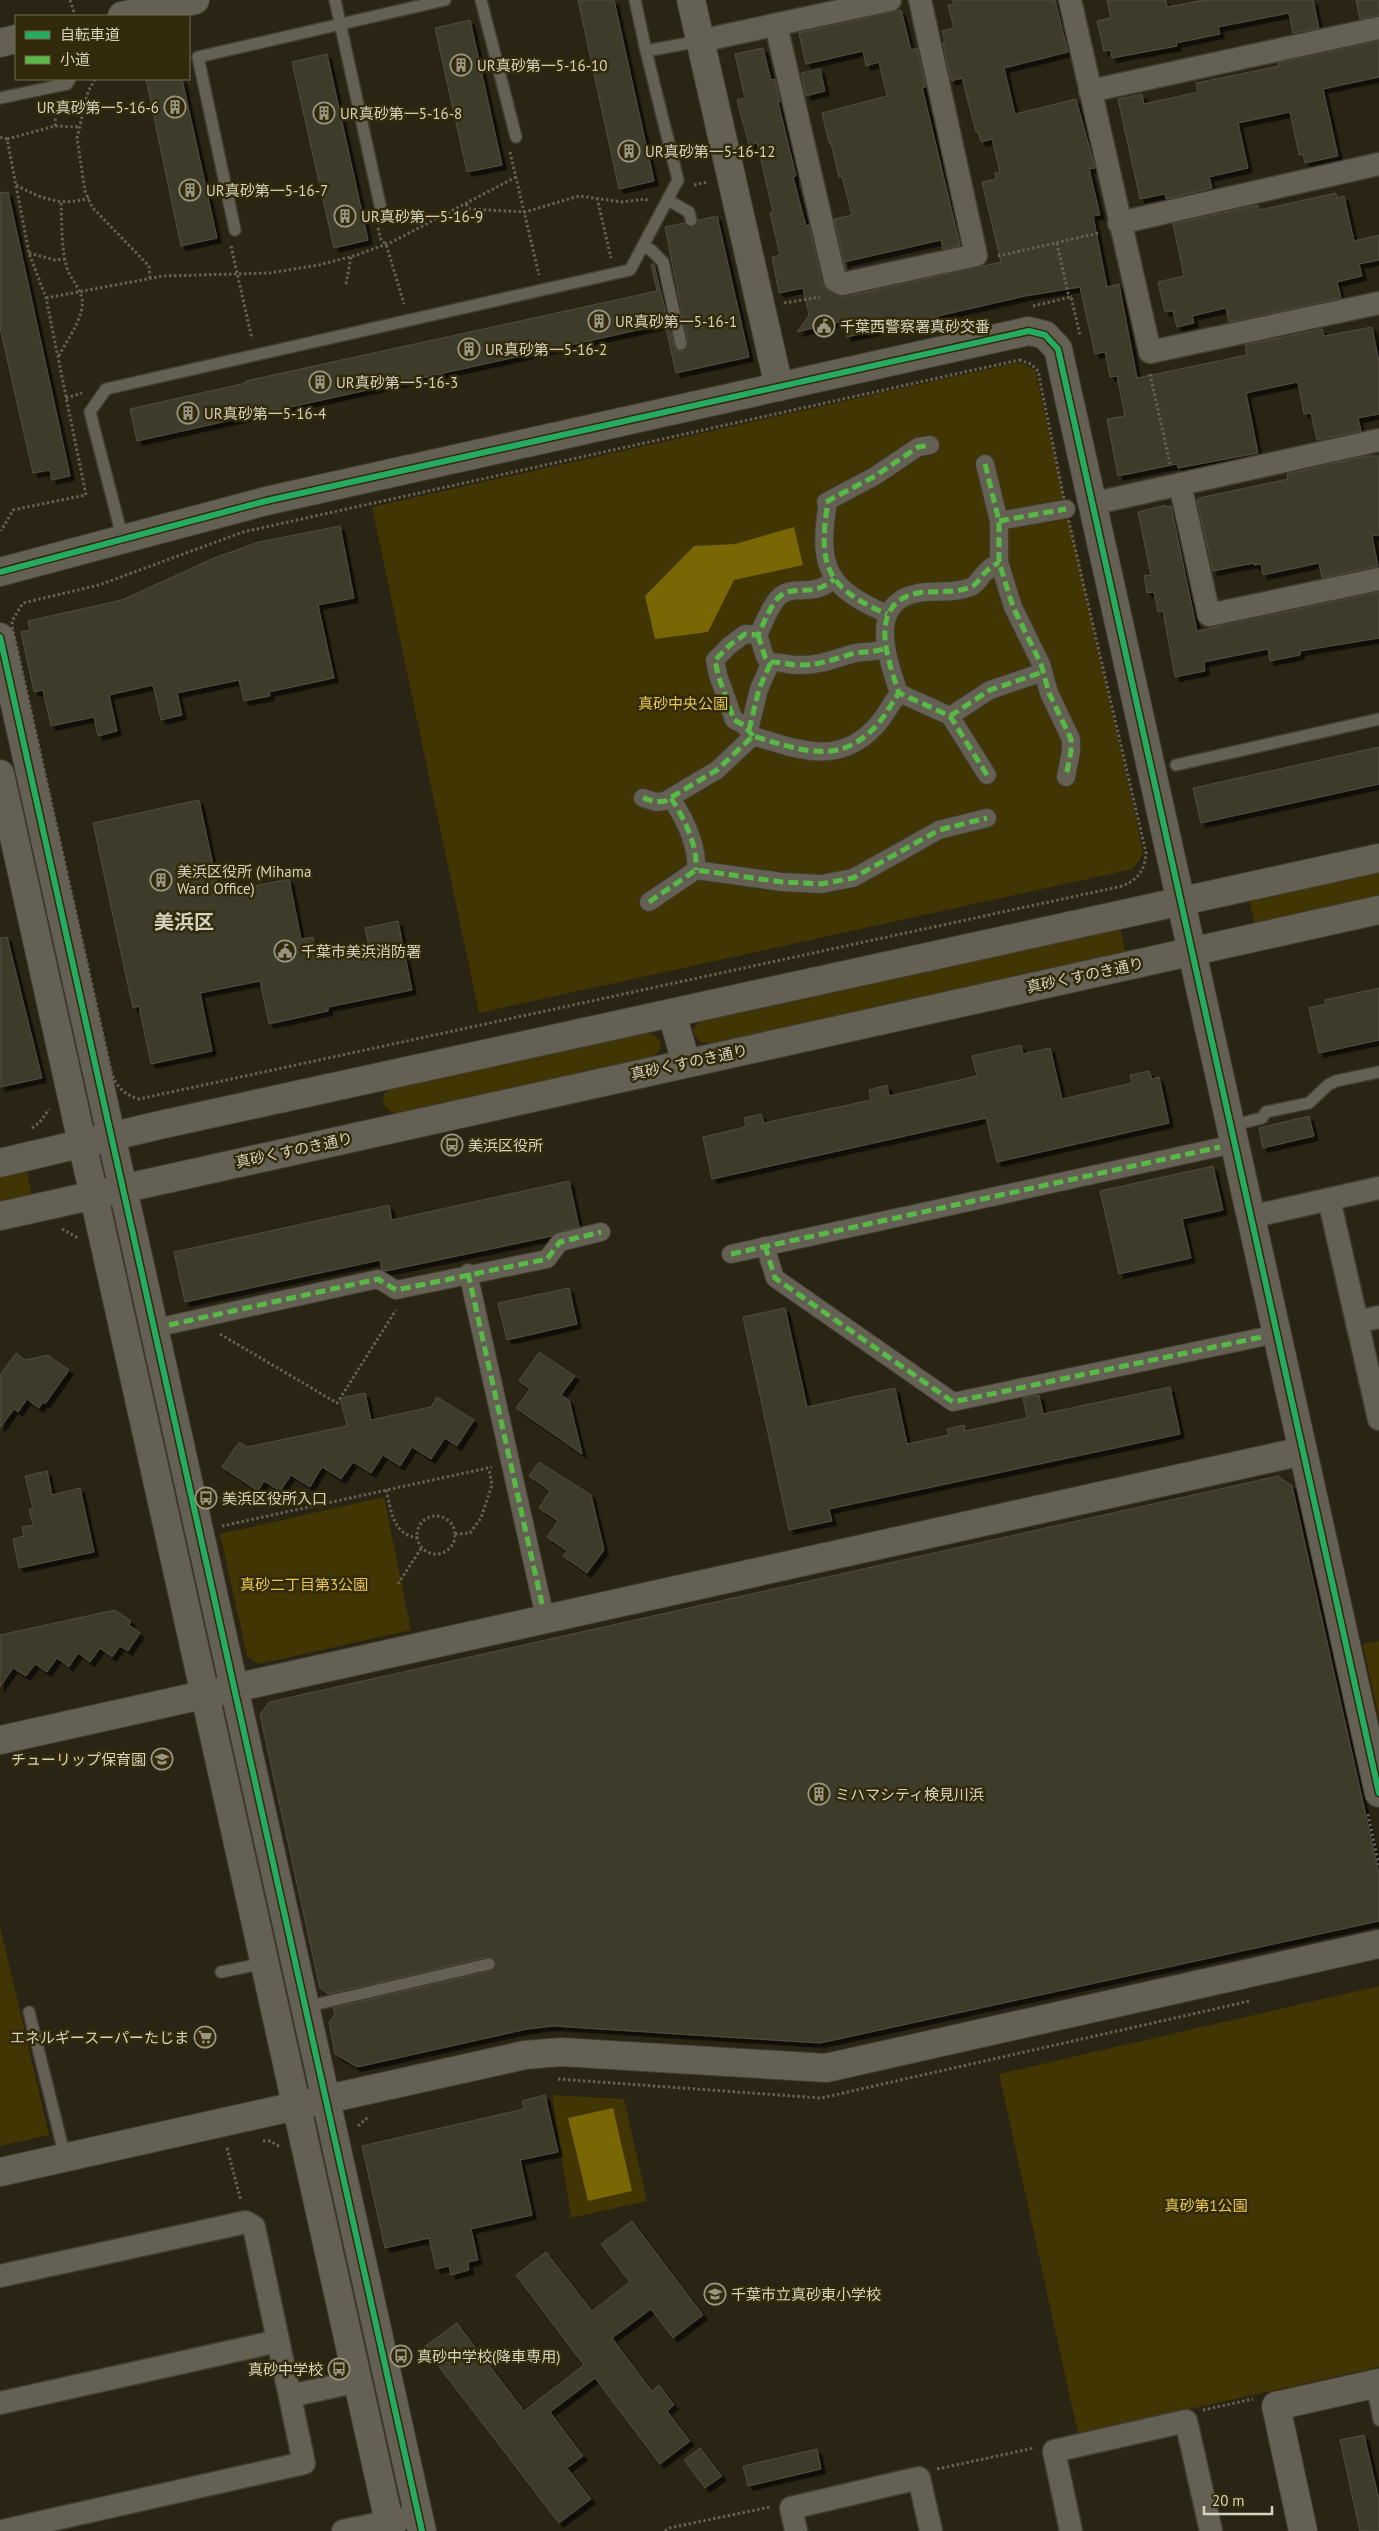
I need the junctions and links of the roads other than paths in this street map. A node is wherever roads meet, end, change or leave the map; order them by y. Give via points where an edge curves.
1 (195, 0) edge
2 (335, 0) edge
3 (446, 0) edge
4 (481, 0) edge
5 (635, 0) edge
6 (691, 0) edge
7 (890, 0) edge
8 (920, 0) edge
9 (1070, 0) edge
10 (127, 15) edge
11 (340, 23) junction
12 (776, 25) junction
13 (1379, 28) edge
14 (15, 39) edge
15 (700, 41) junction
16 (0, 43) edge
17 (646, 51) junction
18 (69, 80) edge
19 (1090, 91) junction
20 (0, 98) edge
21 (516, 137) dead end
22 (1379, 164) edge
23 (665, 204) junction
24 (382, 214) road end
25 (691, 220) dead end
26 (1120, 226) junction
27 (235, 230) road end
28 (643, 246) junction
29 (1379, 303) edge
30 (681, 344) dead end
31 (778, 387) junction
32 (1379, 440) edge
33 (930, 445) dead end
34 (984, 464) dead end
35 (1180, 484) junction
36 (1078, 507) junction
37 (999, 521) junction
38 (124, 540) junction
39 (999, 562) junction
40 (0, 572) edge
41 (834, 579) junction
42 (1379, 579) edge
43 (887, 614) junction
44 (758, 636) junction
45 (0, 637) edge
46 (885, 648) junction
47 (771, 662) junction
48 (1043, 672) junction
49 (899, 693) junction
50 (950, 716) junction
51 (1379, 719) edge
52 (751, 733) junction
53 (1176, 765) dead end
54 (0, 774) edge
55 (987, 775) dead end
56 (1066, 777) dead end
57 (643, 798) dead end
58 (671, 798) junction
59 (986, 818) dead end
60 (1379, 858) edge
61 (696, 870) junction
62 (649, 902) dead end
63 (1180, 902) junction
64 (1379, 910) edge
65 (1191, 952) junction
66 (672, 1013) junction
67 (686, 1063) junction
68 (1379, 1072) edge
69 (1225, 1136) junction
70 (111, 1137) junction
71 (82, 1143) junction
72 (0, 1163) edge
73 (123, 1188) junction
74 (1379, 1188) edge
75 (94, 1194) junction
76 (1330, 1198) junction
77 (0, 1216) edge
78 (1250, 1216) junction
79 (600, 1232) dead end
80 (766, 1246) junction
81 (731, 1254) dead end
82 (468, 1273) junction
83 (1379, 1317) edge
84 (1357, 1322) junction
85 (169, 1325) dead end
86 (1262, 1337) dead end
87 (1379, 1419) edge
88 (1303, 1451) junction
89 (542, 1604) dead end
90 (234, 1688) junction
91 (205, 1695) junction
92 (0, 1740) edge
93 (1379, 1793) edge
94 (1379, 1944) edge
95 (265, 1963) junction
96 (489, 1964) dead end
97 (222, 1972) dead end
98 (305, 2007) junction
99 (29, 2012) dead end
100 (325, 2099) junction
101 (297, 2105) junction
102 (65, 2157) junction
103 (0, 2172) edge
104 (0, 2276) edge
105 (278, 2341) junction
106 (358, 2381) junction
107 (1375, 2384) edge
108 (290, 2396) junction
109 (0, 2403) edge
110 (1379, 2419) edge
111 (420, 2523) edge
112 (390, 2526) edge
113 (2, 2531) edge
114 (343, 2531) edge
115 (796, 2531) edge
116 (931, 2531) edge
117 (1072, 2531) edge
118 (1211, 2531) edge
119 (1303, 2531) edge

1 - 10 street
2 - 11 lane
3 - 11 lane
4 - 21 lane
5 - 17 lane
6 - 15 street
7 - 12 street
8 - 12 street via 976,255 842,284 834,280
9 - 19 street
11 - 24 lane
11 - 27 lane via 198,57
12 - 15 street
13 - 19 street
14 - 16 street
15 - 17 lane
15 - 31 street
17 - 23 lane via 678,180
18 - 20 lane via 67,84
19 - 26 street
22 - 26 street
23 - 25 lane via 689,212
23 - 28 lane
26 - 29 street via 1150,352
28 - 30 lane via 663,262
28 - 38 lane via 630,270 106,389 90,412
31 - 36 street via 1029,331 1045,335 1058,349
31 - 38 street via 266,500
32 - 35 street
33 - 41 street via 918,447 826,505 822,540 829,573
34 - 37 street
35 - 36 street
35 - 42 street via 1209,615
36 - 37 street
36 - 63 street
37 - 39 street
38 - 40 street
39 - 43 street via 985,571 974,586 955,592 915,594
39 - 48 street via 1013,607
41 - 43 street via 843,589
41 - 44 street via 818,590 790,592 780,597
43 - 46 street
44 - 47 street via 765,657
44 - 52 street via 745,634 716,660 734,720
45 - 70 street
46 - 47 street via 817,664
46 - 49 street
47 - 52 street via 759,689
48 - 50 street via 990,690
48 - 56 street via 1070,739
49 - 50 street
49 - 52 street via 874,728 835,752 815,753
50 - 55 street
51 - 53 lane
52 - 58 street via 717,770
54 - 71 street
57 - 58 street via 665,802
58 - 61 street via 689,835
59 - 61 street via 939,830 853,878 821,884
60 - 63 street
61 - 62 street
63 - 65 street
63 - 66 street
64 - 65 street, 真砂くすのき通り
65 - 67 street, 真砂くすのき通り
65 - 69 street
66 - 67 street
66 - 70 street
67 - 73 street, 真砂くすのき通り
68 - 69 lane via 1328,1085 1309,1103 1266,1112 1262,1118
69 - 78 street
69 - 80 street
70 - 71 street
70 - 73 street
71 - 72 street
71 - 75 street
73 - 75 street, 真砂くすのき通り
73 - 90 street
74 - 76 street
75 - 77 street, 真砂くすのき通り
75 - 91 street
76 - 78 street
76 - 84 street
78 - 88 street
79 - 82 street via 560,1242 547,1259
80 - 81 street
80 - 86 street via 775,1278 953,1402
82 - 85 street via 396,1290 378,1280
82 - 89 street
83 - 84 street
84 - 87 street
88 - 90 street
88 - 93 street
90 - 91 street
90 - 98 street
91 - 92 street
91 - 95 street
94 - 100 street via 826,2068 561,2052 525,2055
95 - 97 lane
95 - 101 street
96 - 98 lane
98 - 100 street
99 - 102 lane
100 - 101 street
100 - 111 street
101 - 102 street
101 - 106 street
102 - 103 street
104 - 105 street via 246,2222 254,2227
105 - 108 street
105 - 109 street
106 - 108 street
106 - 112 street
107 - 110 lane
107 - 119 street via 1276,2406
108 - 113 street via 304,2463
111 - 112 street
112 - 114 street
115 - 116 street via 791,2508 920,2478
117 - 118 street via 1054,2451 1186,2421

